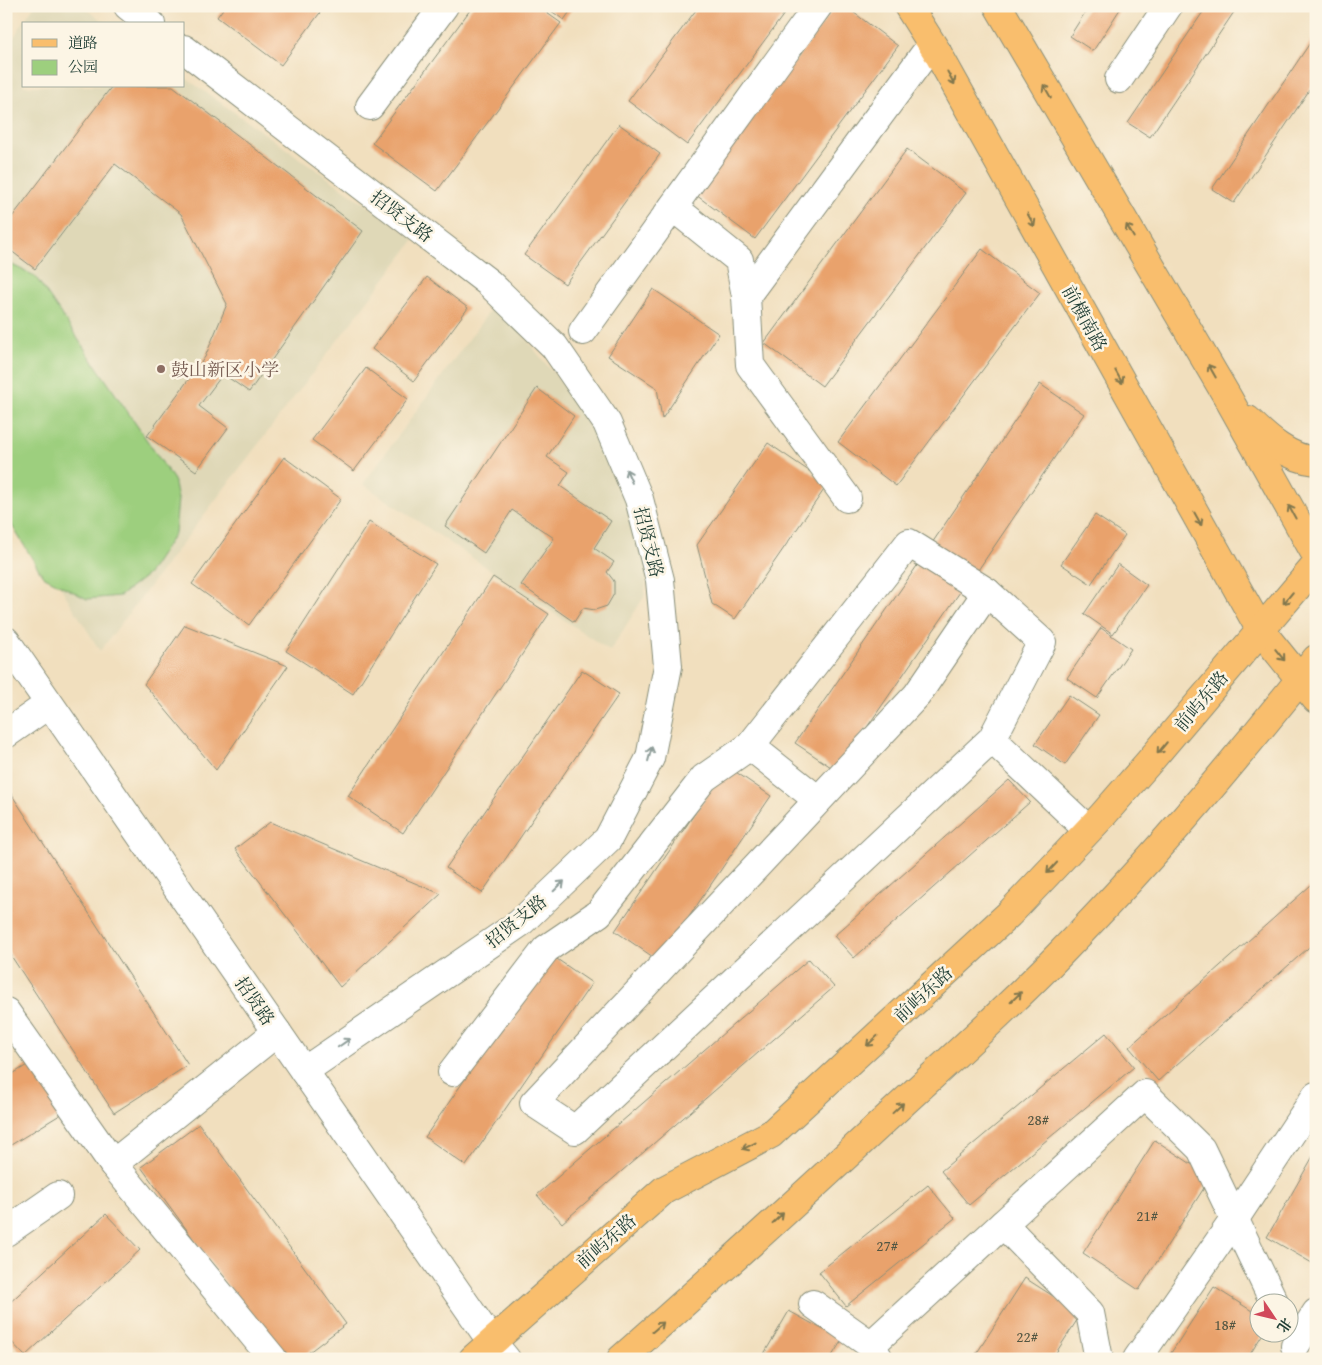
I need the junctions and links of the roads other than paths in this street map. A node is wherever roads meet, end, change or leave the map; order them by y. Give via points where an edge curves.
1 (128, 6) edge
2 (444, 6) edge
3 (818, 6) edge
4 (908, 6) edge
5 (998, 6) edge
6 (1168, 6) edge
7 (148, 22) edge
8 (185, 50) edge
9 (937, 52) junction
10 (1119, 79) dead end
11 (370, 106) dead end
12 (673, 207) junction
13 (746, 296) junction
14 (583, 331) dead end
15 (1228, 398) junction
16 (1316, 461) edge
17 (847, 498) dead end
18 (1316, 555) edge
19 (1316, 565) edge
20 (987, 592) junction
21 (1261, 630) junction
22 (6, 641) edge
23 (1310, 679) edge
24 (49, 704) junction
25 (6, 734) edge
26 (992, 739) junction
27 (750, 746) junction
28 (818, 800) junction
29 (1088, 830) junction
30 (520, 924) junction
31 (546, 949) junction
32 (6, 1012) edge
33 (277, 1032) junction
34 (304, 1071) junction
35 (452, 1072) dead end
36 (1316, 1096) edge
37 (114, 1164) junction
38 (58, 1196) dead end
39 (1234, 1220) junction
40 (1003, 1224) junction
41 (6, 1232) edge
42 (1269, 1292) edge
43 (813, 1304) dead end
44 (1316, 1313) edge
45 (1295, 1349) edge
46 (875, 1352) edge
47 (490, 1353) edge
48 (273, 1359) edge
49 (621, 1359) edge
50 (1099, 1359) edge
51 (1137, 1359) edge

1 - 7 street
2 - 11 street
3 - 12 street
4 - 9 main road, 前横南路
15 -> 5 main road
6 - 10 street
30 -> 8 street, 招贤支路 via 608,839 650,758 668,666 660,580 639,499 607,423 554,346 490,283
9 - 13 street via 924,55
9 -> 21 main road, 前横南路
12 - 13 street via 740,260
12 - 14 street
13 - 17 street via 750,365
15 - 16 main road via 1260,432 1283,450
18 -> 15 main road
19 -> 21 main road, 前屿东路
20 - 26 street via 1042,642
20 - 27 street via 909,543
20 - 28 street via 916,695
21 -> 23 main road, 前横南路
21 -> 29 main road, 前屿东路
22 - 24 street, 招贤路
49 -> 23 main road via 731,1262 1058,956
24 - 25 street
24 - 33 street, 招贤路
26 - 28 street via 575,1130 534,1103
26 - 29 street
27 - 28 street
27 - 31 street via 704,778 599,913
29 -> 47 main road, 前屿东路 via 1009,914 772,1134 664,1190
30 - 31 street
34 -> 30 street, 招贤支路
31 - 35 street
32 - 37 street
33 - 34 street, 招贤路
33 - 37 street
34 - 47 street, 招贤路
36 - 39 street
37 - 48 street
38 - 41 street
39 - 40 street via 1201,1149 1145,1094
39 - 42 street
39 - 51 street
40 - 46 street
40 - 50 street via 1090,1313
43 - 46 street
44 - 45 street

